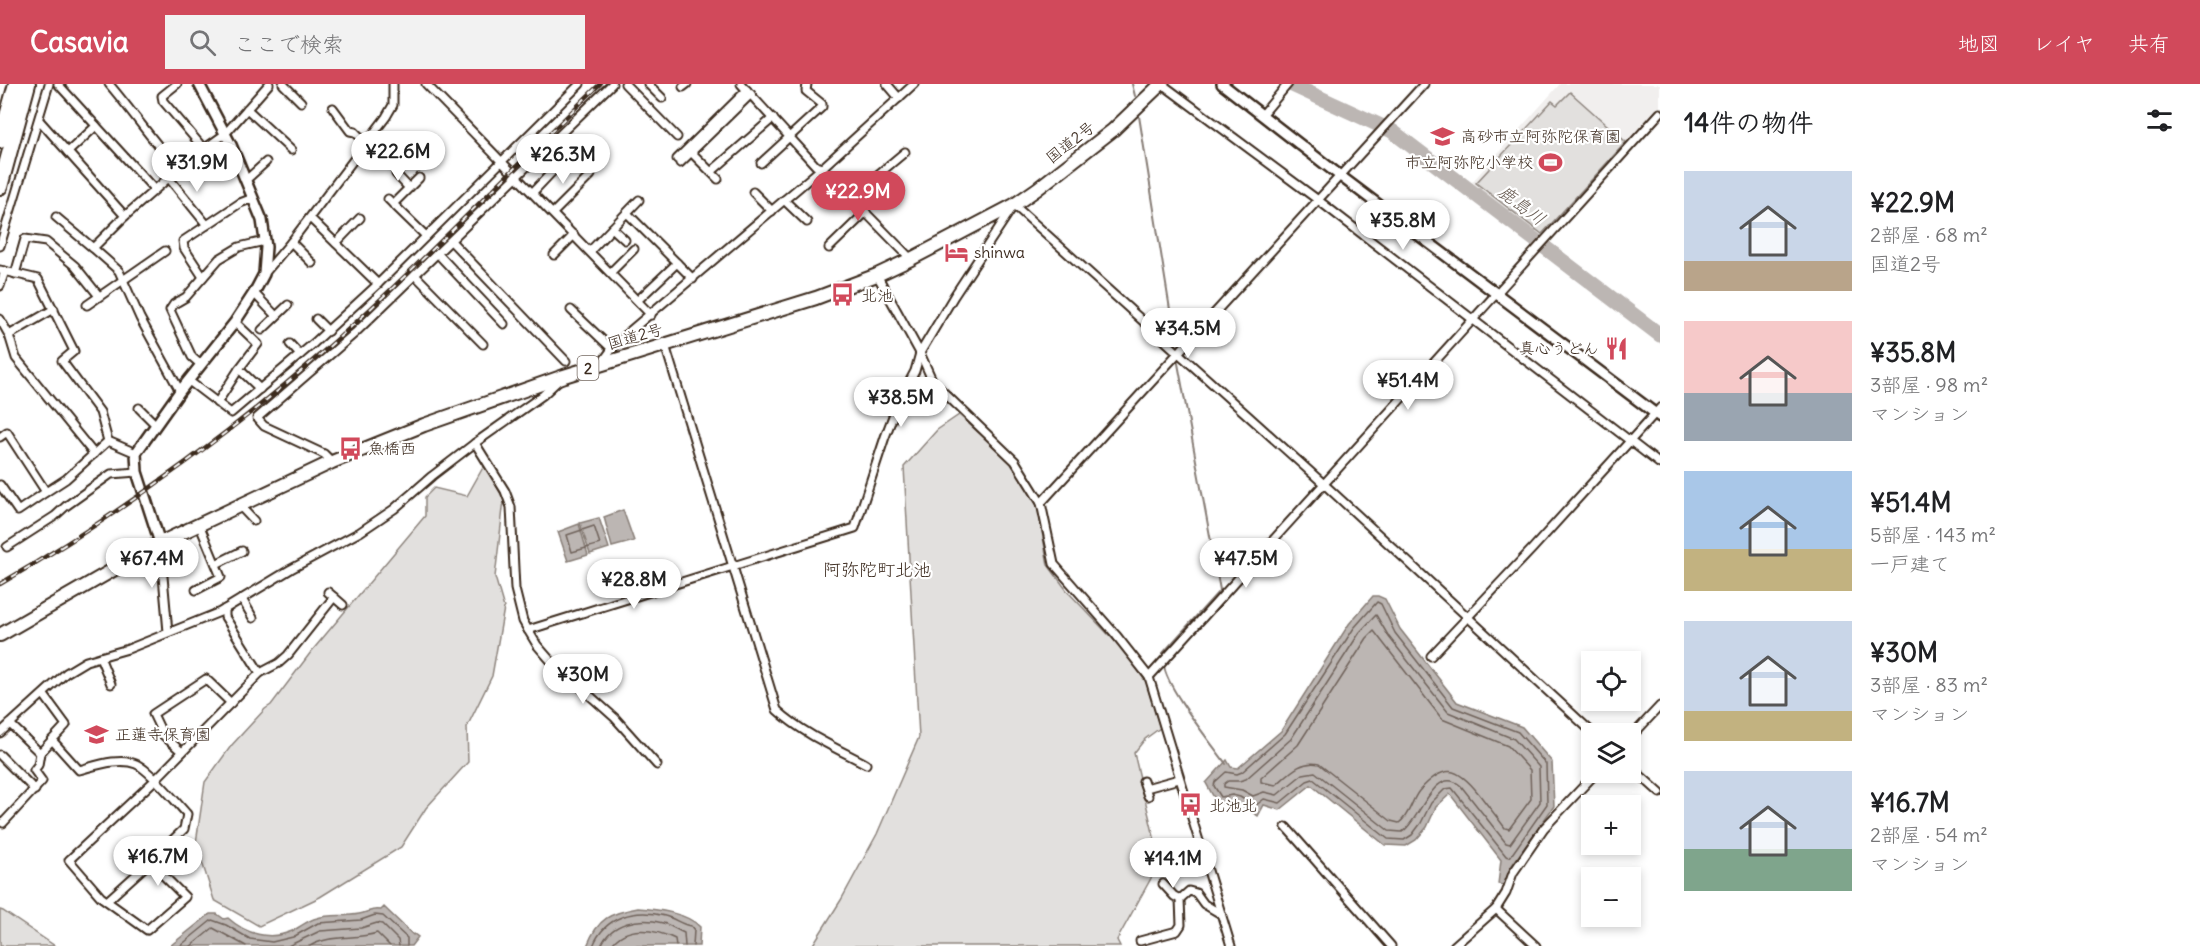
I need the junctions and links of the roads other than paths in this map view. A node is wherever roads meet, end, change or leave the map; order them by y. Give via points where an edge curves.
1 (16, 84) edge
2 (49, 84) edge
3 (58, 84) edge
4 (109, 84) edge
5 (177, 84) edge
6 (199, 84) edge
7 (269, 84) edge
8 (283, 84) edge
9 (393, 84) edge
10 (580, 84) edge
11 (612, 84) edge
12 (625, 84) edge
13 (648, 84) edge
14 (741, 84) edge
15 (807, 84) edge
16 (887, 84) edge
17 (914, 84) edge
18 (1162, 84) edge
19 (1222, 84) edge
20 (1288, 84) edge
21 (1424, 84) edge
22 (430, 85) edge
23 (749, 92) junction
24 (21, 93) edge
25 (662, 98) dead end
26 (899, 98) junction
27 (302, 102) dead end
28 (333, 108) dead end
29 (247, 109) junction
30 (1660, 113) edge
31 (1262, 115) junction
32 (773, 118) junction
33 (39, 120) junction
34 (96, 126) junction
35 (225, 134) junction
36 (790, 136) junction
37 (677, 137) dead end
38 (555, 140) junction
39 (0, 141) edge
40 (366, 144) junction
41 (204, 149) junction
42 (291, 150) dead end
43 (68, 152) junction
44 (690, 152) junction
45 (905, 152) dead end
46 (501, 160) junction
47 (266, 162) dead end
48 (761, 163) dead end
49 (822, 168) junction
50 (178, 169) junction
51 (711, 172) junction
52 (396, 174) dead end
53 (591, 175) dead end
54 (1339, 175) junction
55 (517, 176) junction
56 (168, 177) junction
57 (419, 178) dead end
58 (246, 180) junction
59 (718, 180) dead end
60 (0, 186) edge
61 (410, 188) junction
62 (154, 189) junction
63 (533, 192) junction
64 (753, 192) dead end
65 (851, 197) junction
66 (253, 198) junction
67 (639, 200) dead end
68 (784, 200) junction
69 (1318, 200) junction
70 (1014, 205) junction
71 (772, 211) junction
72 (553, 213) junction
73 (866, 213) junction
74 (124, 216) junction
75 (630, 216) dead end
76 (56, 217) dead end
77 (310, 218) junction
78 (360, 218) dead end
79 (807, 222) dead end
80 (207, 225) junction
81 (612, 228) junction
82 (574, 235) junction
83 (426, 236) junction
84 (624, 240) dead end
85 (265, 241) junction
86 (450, 241) junction
87 (291, 242) junction
88 (336, 243) junction
89 (0, 246) edge
90 (93, 248) junction
91 (829, 248) dead end
92 (634, 249) dead end
93 (165, 251) dead end
94 (590, 251) junction
95 (437, 253) junction
96 (554, 255) dead end
97 (911, 259) junction
98 (312, 263) dead end
99 (677, 263) junction
100 (3, 270) edge
101 (611, 272) junction
102 (15, 274) junction
103 (264, 274) junction
104 (415, 275) junction
105 (877, 275) junction
106 (203, 277) junction
107 (122, 279) junction
108 (693, 279) junction
109 (378, 284) junction
110 (0, 286) edge
111 (254, 293) junction
112 (1498, 294) junction
113 (99, 296) junction
114 (638, 300) junction
115 (87, 305) dead end
116 (288, 305) dead end
117 (488, 307) junction
118 (54, 309) junction
119 (583, 309) dead end
120 (482, 313) dead end
121 (651, 315) junction
122 (276, 316) junction
123 (0, 319) edge
124 (316, 319) dead end
125 (1474, 320) junction
126 (235, 322) junction
127 (504, 324) dead end
128 (262, 330) dead end
129 (328, 331) junction
130 (9, 335) junction
131 (290, 344) dead end
132 (483, 344) dead end
133 (665, 345) junction
134 (612, 349) junction
135 (1178, 352) junction
136 (920, 353) junction
137 (300, 355) junction
138 (566, 361) dead end
139 (601, 364) junction
140 (201, 365) junction
141 (239, 369) junction
142 (564, 376) junction
143 (189, 381) junction
144 (260, 389) junction
145 (180, 391) junction
146 (217, 403) junction
147 (139, 408) dead end
148 (1658, 412) edge
149 (156, 424) junction
150 (1, 433) edge
151 (1630, 440) junction
152 (108, 441) junction
153 (475, 443) junction
154 (136, 453) junction
155 (94, 454) junction
156 (332, 462) junction
157 (1660, 464) edge
158 (137, 472) junction
159 (0, 485) edge
160 (1325, 485) junction
161 (46, 492) junction
162 (1041, 503) junction
163 (239, 505) junction
164 (254, 521) dead end
165 (199, 524) junction
166 (160, 543) junction
167 (11, 548) dead end
168 (242, 551) dead end
169 (216, 564) junction
170 (732, 567) junction
171 (196, 590) dead end
172 (328, 592) dead end
173 (334, 597) junction
174 (242, 599) junction
175 (343, 605) dead end
176 (225, 609) junction
177 (1468, 617) junction
178 (253, 618) dead end
179 (528, 630) junction
180 (168, 632) junction
181 (0, 636) edge
182 (1431, 656) dead end
183 (100, 657) junction
184 (260, 674) junction
185 (1149, 677) junction
186 (111, 684) dead end
187 (44, 695) junction
188 (231, 703) junction
189 (1660, 706) edge
190 (1582, 723) edge
191 (10, 724) junction
192 (1641, 726) edge
193 (0, 734) edge
194 (52, 740) junction
195 (182, 752) junction
196 (40, 753) junction
197 (0, 755) edge
198 (866, 764) dead end
199 (657, 765) dead end
200 (1641, 776) edge
201 (1179, 779) junction
202 (155, 780) junction
203 (1587, 783) edge
204 (35, 789) junction
205 (1660, 793) edge
206 (1148, 796) dead end
207 (3, 823) dead end
208 (1286, 827) dead end
209 (150, 862) junction
210 (1162, 884) dead end
211 (1180, 899) junction
212 (107, 901) junction
213 (1496, 909) junction
214 (1221, 914) junction
215 (1140, 941) dead end
216 (1231, 946) edge
217 (1391, 946) edge
218 (1454, 946) edge
219 (1536, 946) edge

1 - 24 highway
2 - 33 street
3 - 34 street
4 - 50 street
5 - 41 street via 162,96 163,100
6 - 35 street
7 - 29 street
8 - 27 street
9 - 40 street via 393,105
10 - 46 street
11 - 38 street
12 - 37 street via 661,115
13 - 25 street
14 - 23 street
15 - 36 street via 806,91 822,107
16 - 26 street
17 - 26 street
18 - 69 street
18 - 70 highway, 国道2号 / 2 via 1113,130
19 - 31 street
20 - 31 street
21 - 54 street
22 - 46 street
23 - 32 street
23 - 44 street
23 - 44 street via 678,161
24 - 39 highway
24 - 60 highway
26 - 49 street
28 - 40 street via 350,131
29 - 35 street
29 - 42 street
30 - 112 street
31 - 54 street
32 - 36 street
32 - 51 street
33 - 43 street
33 - 89 street
34 - 43 street
34 - 62 street
35 - 41 street
35 - 58 street
36 - 48 street
36 - 49 street
38 - 55 street
38 - 63 street via 569,154
40 - 77 street
41 - 50 street
43 - 74 street
44 - 51 street
45 - 65 street
46 - 55 street
46 - 83 street
47 - 58 street
49 - 65 street
49 - 68 street
50 - 56 street
51 - 59 street
52 - 61 street
53 - 72 street
54 - 69 street
54 - 112 street
55 - 63 street
55 - 86 street
56 - 62 street
56 - 80 street
57 - 61 street
58 - 66 street
61 - 83 street via 391,201
62 - 74 street
63 - 72 street
64 - 71 street
65 - 73 street
66 - 80 street
66 - 85 street
67 - 81 street
68 - 71 street
68 - 79 street
69 - 125 street
69 - 135 street
70 - 97 highway, 国道2号 / 2
70 - 135 street
70 - 136 street
71 - 108 street
72 - 82 street
73 - 91 street via 844,238
73 - 97 street
74 - 90 street
75 - 99 street
76 - 90 street
77 - 87 street
77 - 88 street
78 - 88 street
80 - 106 street via 183,241
81 - 84 street
81 - 94 street
82 - 94 street
82 - 96 street
83 - 109 street
85 - 103 street
85 - 106 street via 239,247 219,259
86 - 95 street
86 - 138 street via 503,289 559,348
87 - 98 street
87 - 103 street
88 - 109 street
90 - 107 street
92 - 101 street
93 - 107 street
94 - 101 street
95 - 104 street
95 - 117 street
97 - 105 highway, 国道2号 / 2
99 - 108 street
99 - 114 street
100 - 102 street
100 - 110 street
101 - 114 street
102 - 113 street via 25,239 46,242 75,266
102 - 118 street via 38,279
103 - 111 street
104 - 132 street
104 - 156 street via 355,333 257,417 264,426 324,454
105 - 133 highway, 国道2号 / 2 via 787,308
105 - 136 street
106 - 140 street via 170,310 192,357
107 - 113 street
107 - 145 street
108 - 121 street
109 - 129 street
111 - 122 street
111 - 126 street
112 - 125 street
112 - 148 street
113 - 115 street
114 - 121 street
116 - 122 street
117 - 120 street
117 - 127 street
118 - 130 street
118 - 152 street via 75,351 62,360 100,412
119 - 134 street via 574,312
121 - 134 street
122 - 128 street
123 - 130 street
124 - 129 street
125 - 151 street
125 - 160 street
126 - 140 street
126 - 141 street via 258,344
129 - 137 street
130 - 155 street via 16,358
131 - 137 street
133 - 139 highway, 国道2号 / 2
133 - 170 street
134 - 139 street
135 - 160 street
135 - 162 street
136 - 162 street via 933,382 1015,461
136 - 170 street via 888,428 855,528
137 - 144 street
139 - 142 highway, 国道2号 / 2
140 - 143 street
141 - 144 street
141 - 146 street
142 - 153 street
142 - 156 highway, 国道2号 / 2
143 - 145 street
143 - 146 street
144 - 146 street via 231,413
145 - 149 street
147 - 149 street
148 - 151 street
149 - 154 street
150 - 161 street via 7,432
151 - 157 street
151 - 177 street
152 - 154 street
152 - 155 street
153 - 174 street via 394,510
153 - 179 street via 511,507 515,590
154 - 158 street
155 - 161 street
156 - 163 highway, 国道2号 / 2
158 - 166 street
158 - 167 street via 111,474
159 - 161 street via 18,511
160 - 177 street
160 - 185 street
162 - 185 street via 1054,564
163 - 164 street
163 - 165 highway, 国道2号 / 2
165 - 166 highway, 国道2号 / 2
165 - 169 street
166 - 180 street
166 - 181 highway, 国道2号 / 2
168 - 169 street
169 - 171 street via 221,577
170 - 179 street
170 - 198 street via 777,710
172 - 173 street
173 - 175 street
173 - 184 street via 288,655
174 - 176 street
174 - 178 street
176 - 180 street
176 - 184 street via 225,616
177 - 182 street
177 - 190 street
179 - 199 street via 550,660 615,718
180 - 183 street
183 - 186 street
183 - 187 street via 66,673
184 - 188 street
185 - 201 street
187 - 191 street
187 - 194 street via 66,724
188 - 195 street
188 - 195 street via 206,679 153,714 163,735
189 - 192 street
191 - 193 street
191 - 196 street
194 - 196 street
194 - 202 street via 78,770 126,762 135,764
195 - 202 street
196 - 204 street via 34,770 42,781
197 - 204 street
200 - 205 street
201 - 206 street via 1145,784
201 - 214 street
202 - 209 street via 187,814 184,829
202 - 212 street via 69,861
203 - 213 street via 1544,828 1513,873
204 - 207 street
208 - 217 street
209 - 212 street
209 - 212 street via 185,897 147,930
210 - 211 street
211 - 214 street via 1189,891 1196,893 1204,904
211 - 215 street via 1178,931
213 - 218 street
213 - 219 street
214 - 216 street

